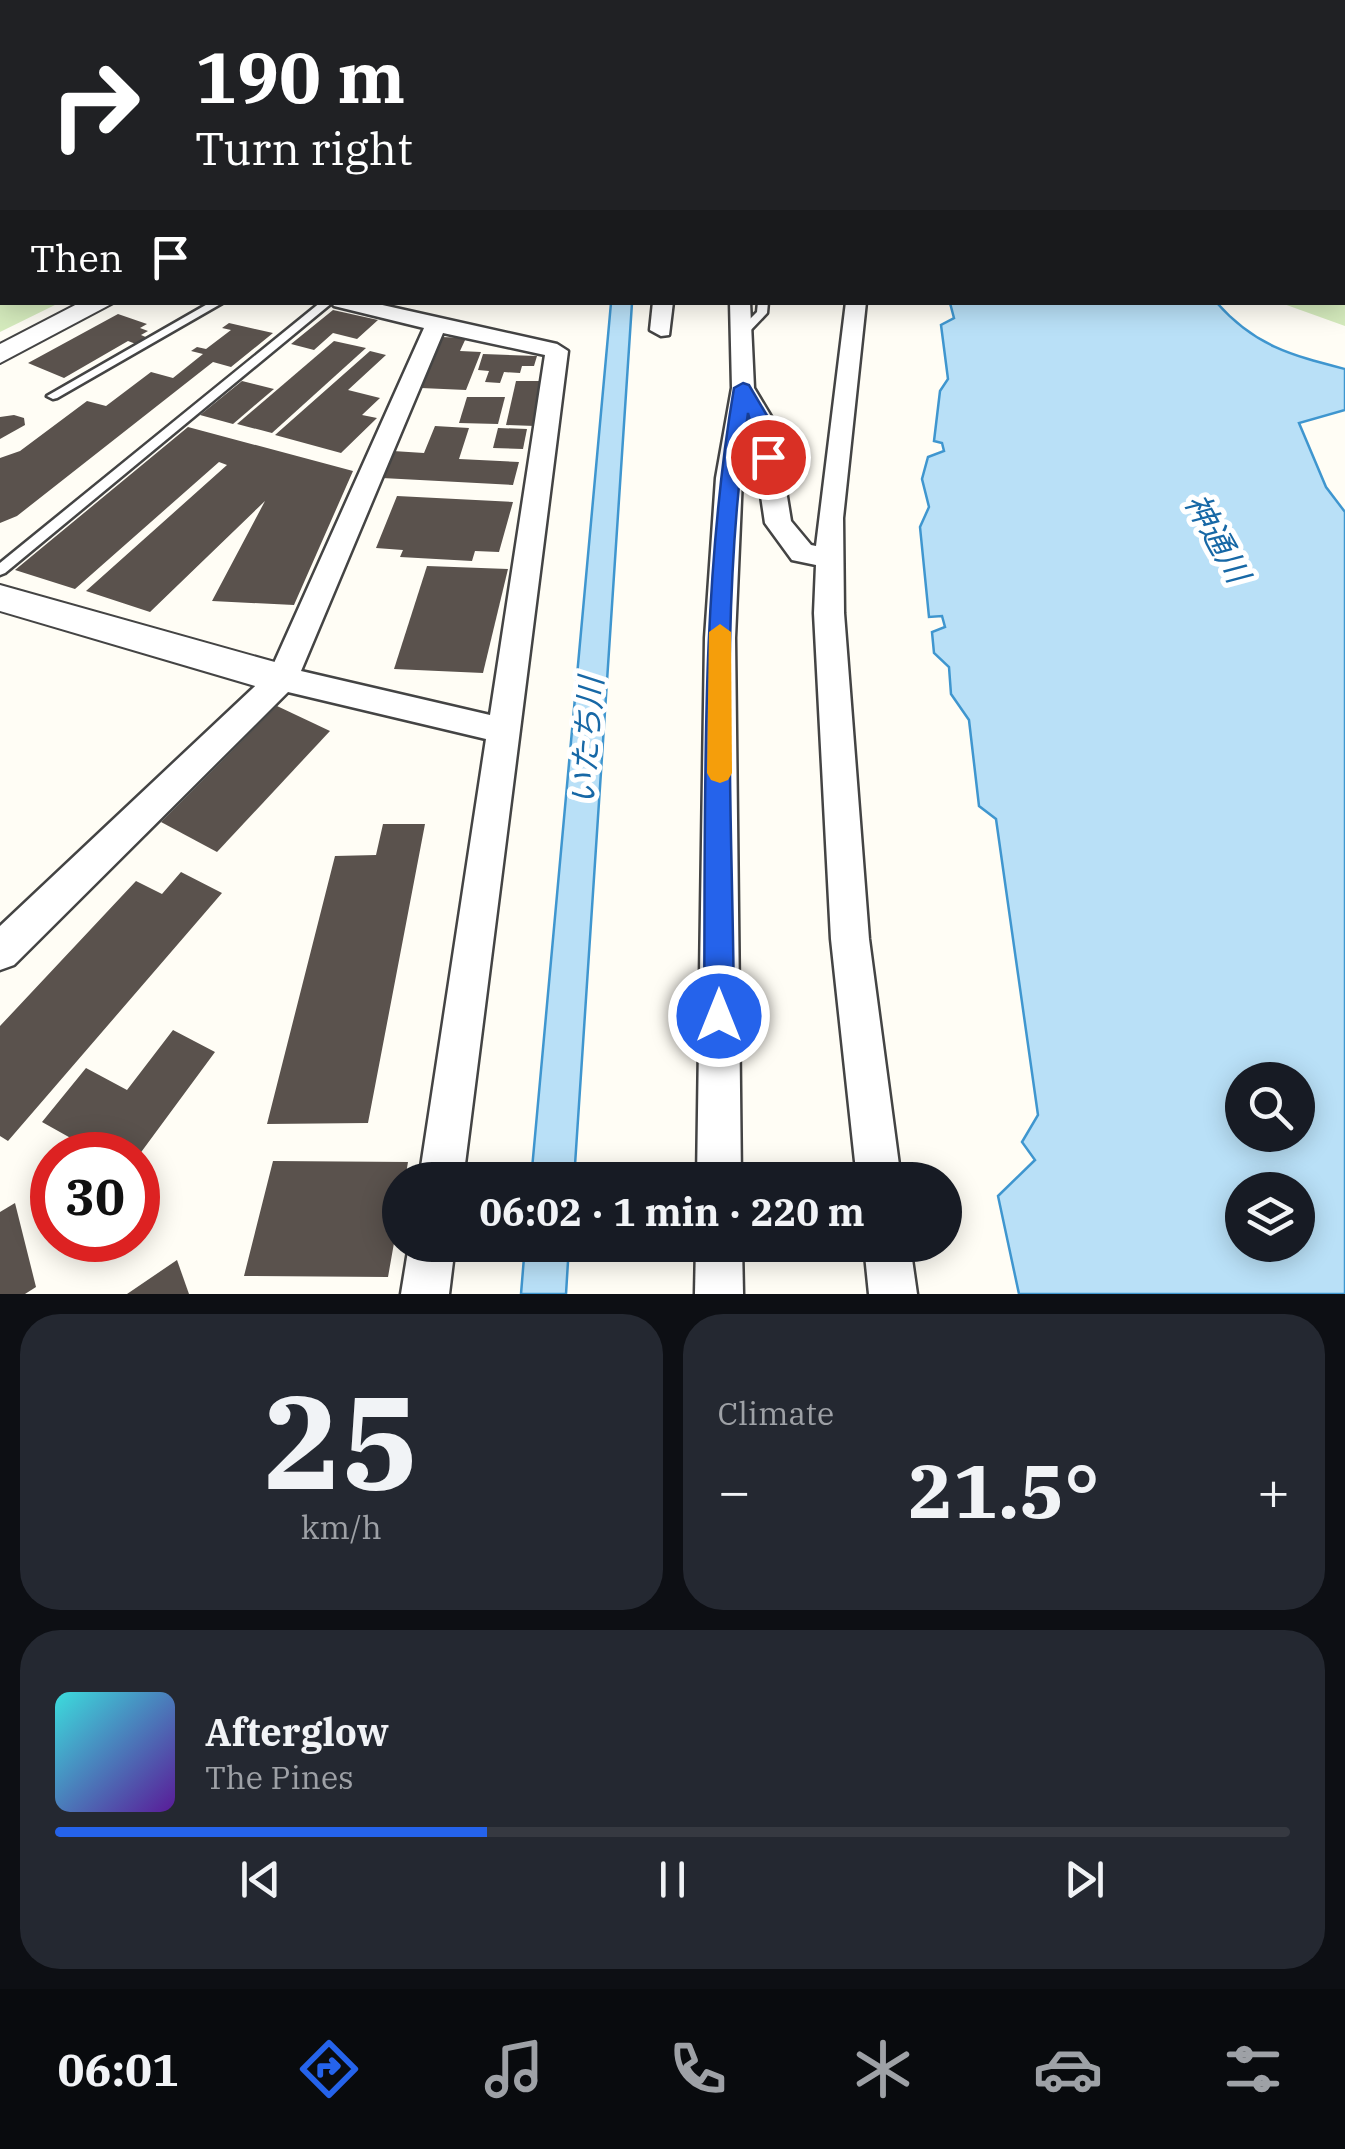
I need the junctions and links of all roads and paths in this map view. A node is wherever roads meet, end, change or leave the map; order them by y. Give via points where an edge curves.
1 (64, 305) edge
2 (96, 305) edge
3 (214, 305) edge
4 (324, 305) edge
5 (353, 305) edge
6 (663, 305) edge
7 (763, 305) edge
8 (856, 305) edge
9 (741, 317) edge
10 (436, 325) junction
11 (662, 330) dead end
12 (0, 338) edge
13 (0, 355) edge
14 (743, 388) junction
15 (53, 396) dead end
16 (829, 558) junction
17 (0, 570) edge
18 (0, 598) edge
19 (282, 679) junction
20 (505, 732) junction
21 (0, 952) edge
22 (444, 1162) edge
23 (719, 1162) edge
24 (878, 1162) edge
25 (430, 1262) edge
26 (719, 1262) edge
27 (889, 1262) edge
28 (425, 1294) edge
29 (719, 1294) edge
30 (893, 1294) edge

1 - 12 street
2 - 13 street
3 - 15 lane
4 - 17 lane
5 - 10 street
6 - 11 street
7 - 9 lane via 762,314
8 - 16 street
9 - 14 street
10 - 19 street
10 - 20 street via 557,351
14 - 16 street via 762,424 778,523 802,553
14 - 23 street via 728,478 720,638
16 - 24 street via 850,939
18 - 19 street
19 - 20 street
19 - 21 street
20 - 22 street
25 - 28 street
26 - 29 street
27 - 30 street

